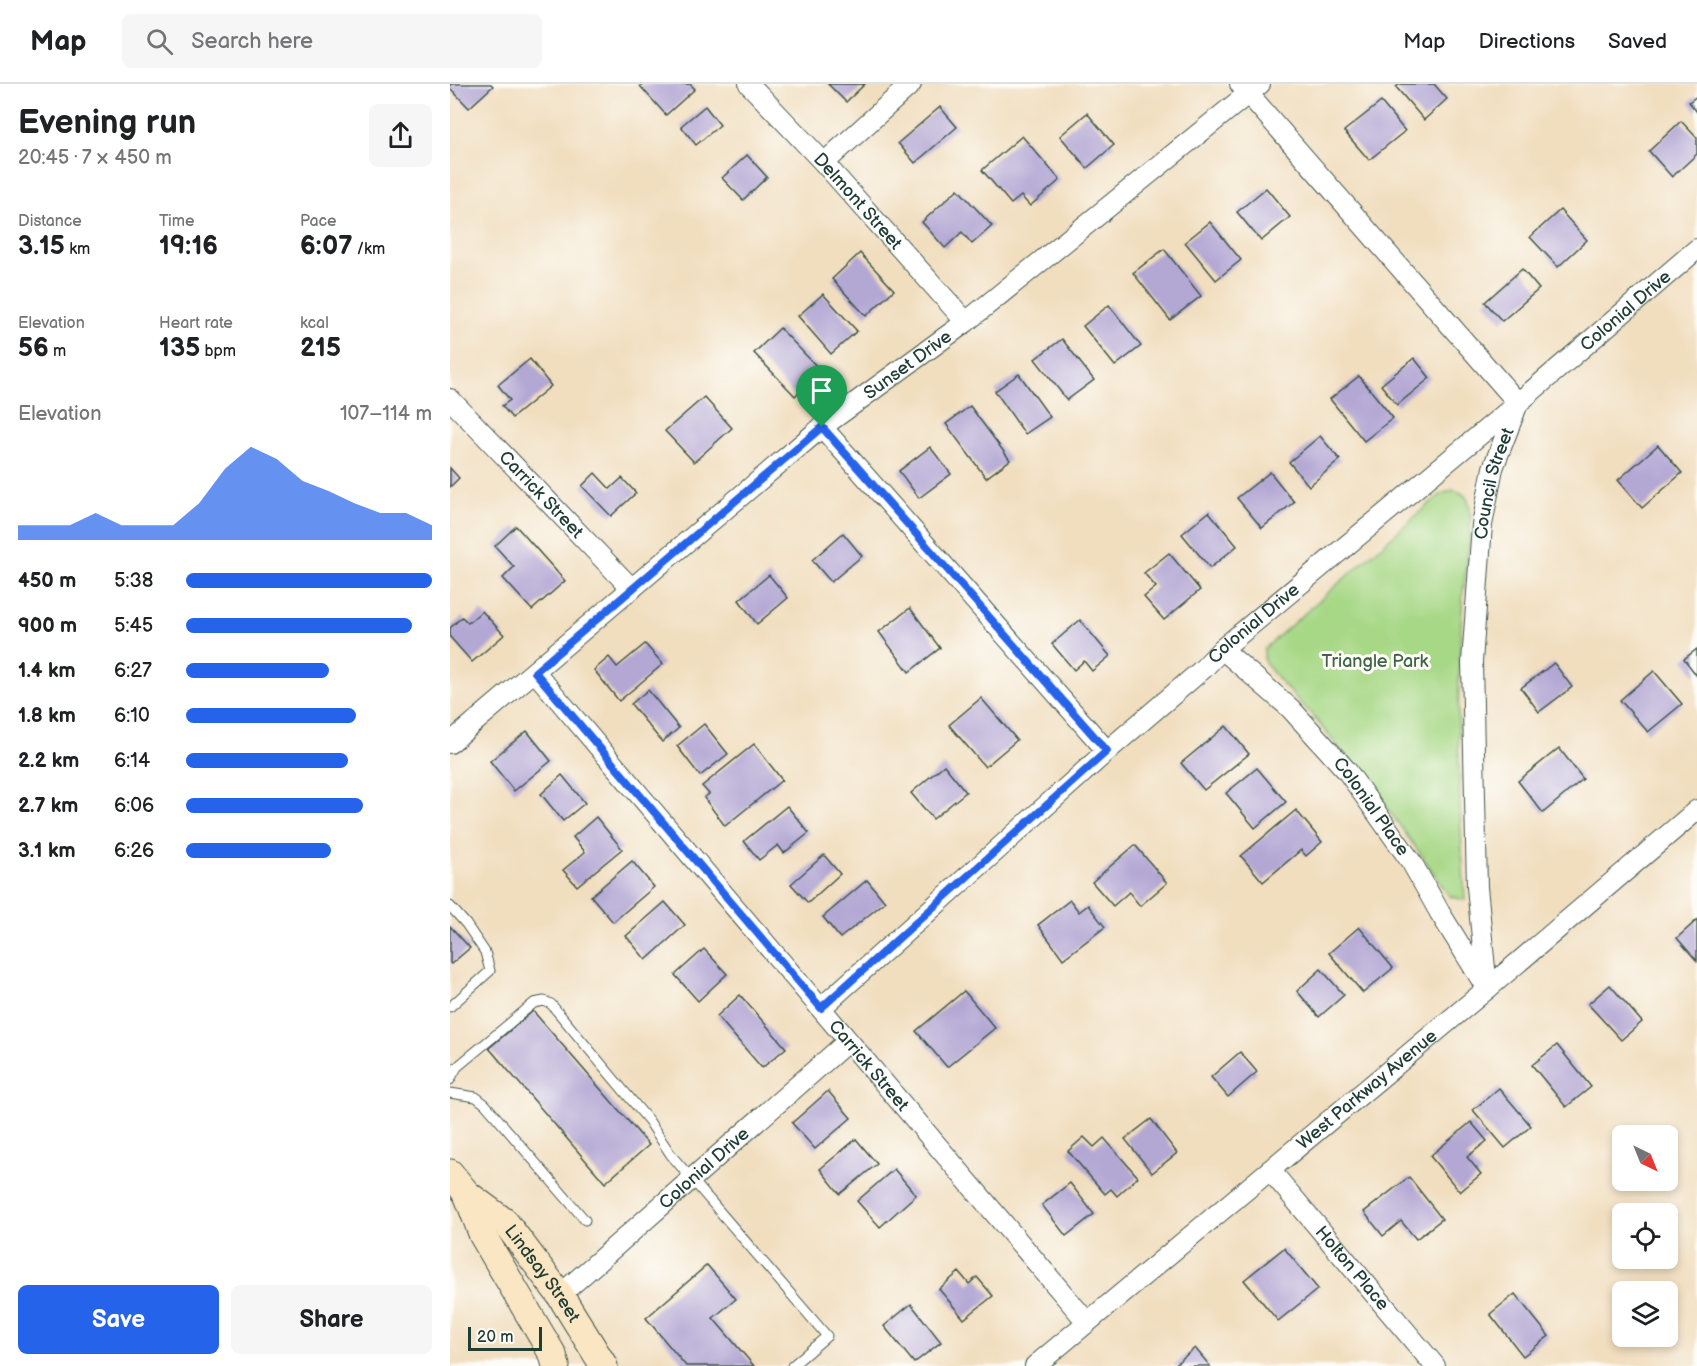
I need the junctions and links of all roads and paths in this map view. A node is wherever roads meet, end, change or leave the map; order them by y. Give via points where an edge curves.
1 (749, 84) edge
2 (911, 84) edge
3 (1249, 87) edge
4 (824, 163) junction
5 (1697, 249) edge
6 (966, 322) junction
7 (450, 399) edge
8 (1518, 404) junction
9 (822, 427) junction
10 (632, 590) junction
11 (1222, 649) junction
12 (535, 672) junction
13 (450, 743) edge
14 (1107, 751) junction
15 (1697, 810) edge
16 (450, 906) edge
17 (1487, 989) junction
18 (450, 1007) edge
19 (821, 1008) junction
20 (848, 1042) junction
21 (450, 1082) edge
22 (450, 1093) edge
23 (1270, 1170) junction
24 (450, 1173) edge
25 (691, 1179) junction
26 (467, 1194) junction
27 (585, 1220) dead end
28 (560, 1295) junction
29 (1087, 1322) junction
30 (556, 1366) edge
31 (604, 1366) edge
32 (792, 1366) edge
33 (1035, 1366) edge
34 (1435, 1366) edge

1 - 4 street, Delmont Street
2 - 4 street
3 - 6 street, Sunset Drive
3 - 8 street, Council Street
4 - 6 street, Delmont Street
5 - 8 street, Colonial Drive
6 - 9 street, Sunset Drive
7 - 10 street, Carrick Street
8 - 11 street, Colonial Drive
8 - 17 street, Council Street via 1493,468 1482,525 1472,662 1477,887
9 - 10 street, Sunset Drive
9 - 14 street
10 - 12 street, Sunset Drive
11 - 14 street, Colonial Drive
11 - 17 street, Colonial Place via 1290,708 1347,771 1412,863
12 - 13 street, Sunset Drive
12 - 19 street, Carrick Street
14 - 19 street, Colonial Drive
15 - 17 street, West Parkway Avenue
16 - 18 lane via 485,952 490,971
17 - 23 street, West Parkway Avenue
19 - 20 street, Carrick Street
20 - 25 street, Colonial Drive
20 - 29 street, Carrick Street
21 - 22 lane
21 - 25 lane via 457,1067 534,1003 544,1001 551,1004 649,1121
22 - 27 lane via 476,1096 485,1104
23 - 29 street, West Parkway Avenue
23 - 34 street, Holton Place
24 - 26 main road, Lindsay Street
25 - 28 street, Colonial Drive
25 - 32 lane via 827,1336
26 - 28 main road, Lindsay Street via 505,1222
26 - 30 main road, Lindsay Street via 483,1236
28 - 31 main road, Lindsay Street
29 - 33 street, West Parkway Avenue

